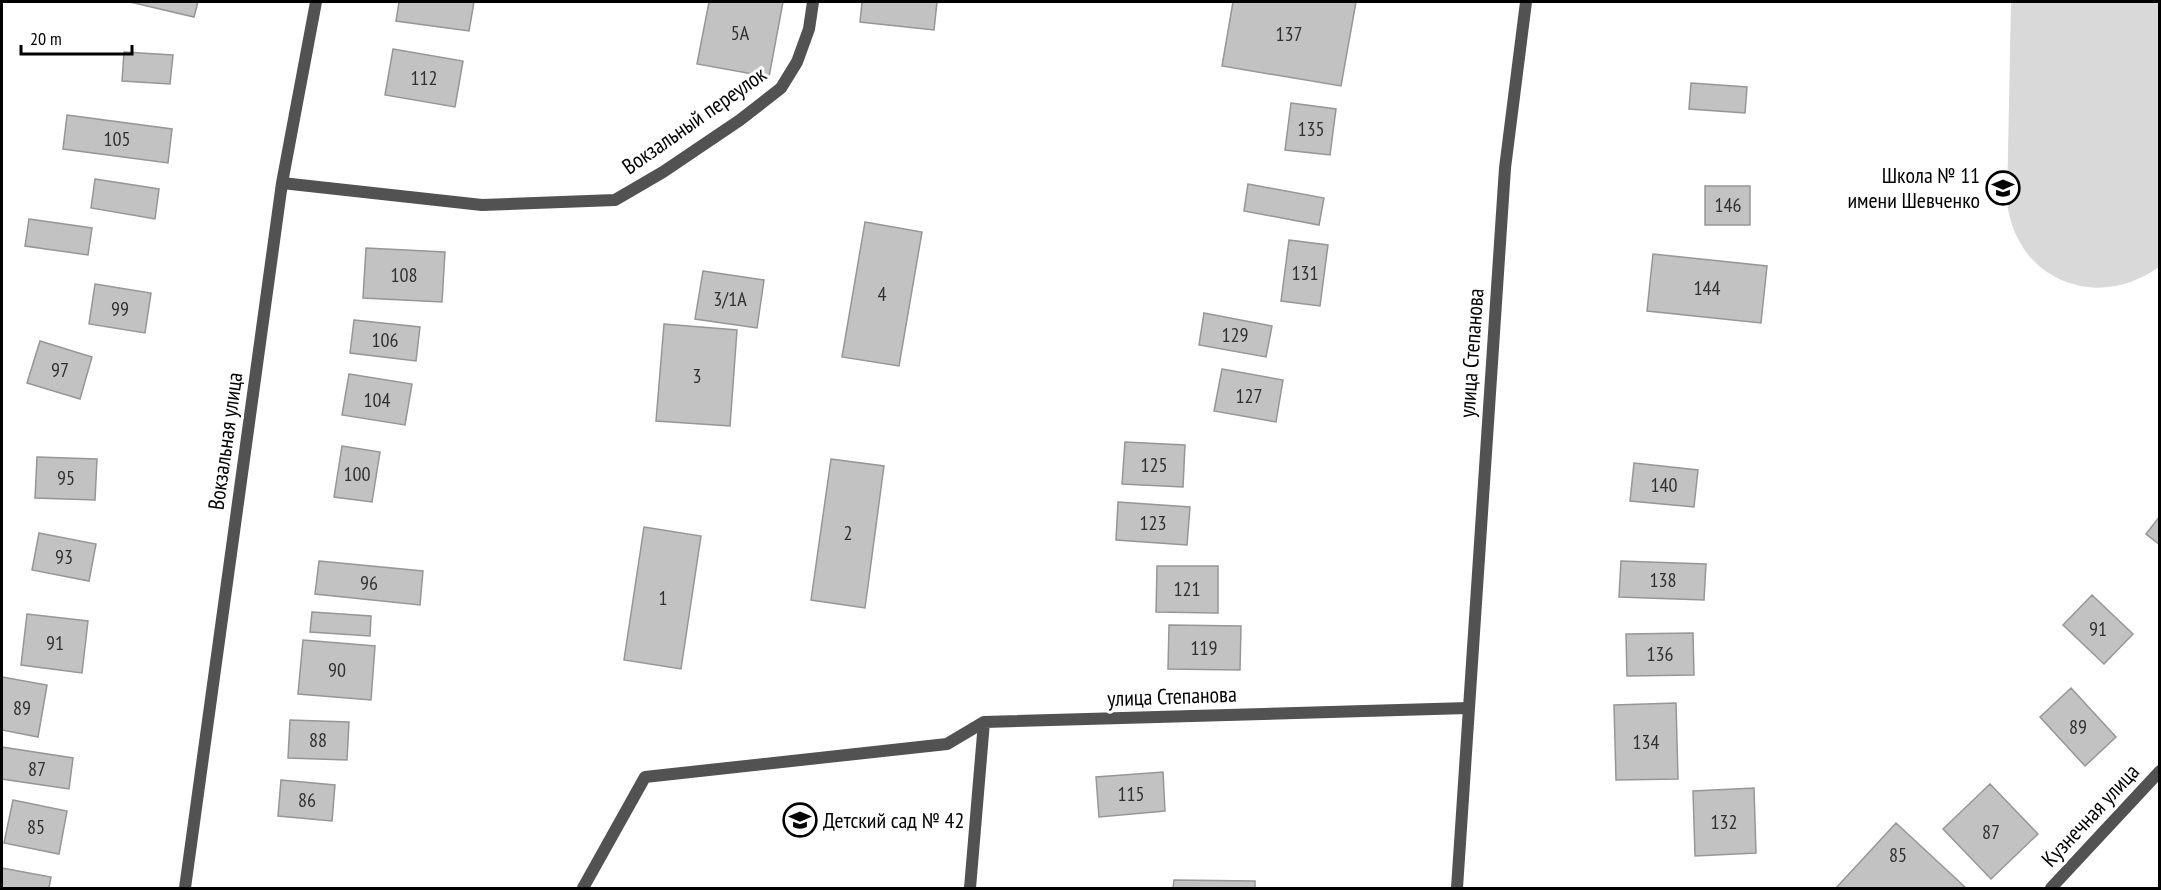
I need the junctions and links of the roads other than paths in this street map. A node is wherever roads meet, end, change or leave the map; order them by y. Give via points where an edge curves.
1 (316, 2) edge
2 (813, 2) edge
3 (1526, 2) edge
4 (282, 183) junction
5 (1468, 708) junction
6 (984, 722) junction
7 (2160, 771) edge
8 (185, 888) edge
9 (583, 888) edge
10 (970, 888) edge
11 (1457, 888) edge
12 (2051, 888) edge

1 - 4 street, Вокзальная улица
2 - 4 street, Вокзальный переулок via 809,29 797,62 781,88 663,172 615,200 482,205
3 - 5 street, улица Степанова via 1505,168
4 - 8 street, Вокзальная улица
5 - 6 street, улица Степанова
5 - 11 street, улица Степанова
6 - 9 street, улица Степанова via 947,744 645,777
6 - 10 street
7 - 12 street, Кузнечная улица

